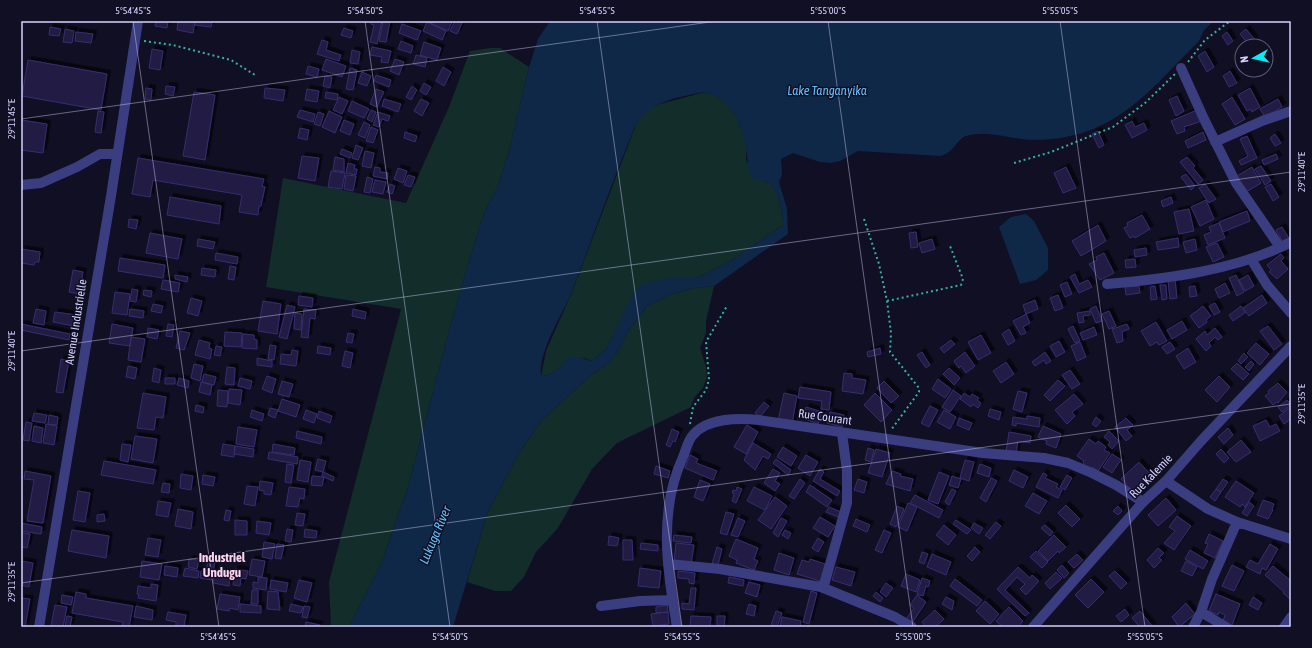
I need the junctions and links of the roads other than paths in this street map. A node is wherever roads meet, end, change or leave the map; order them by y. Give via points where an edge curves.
1 (138, 21) edge
2 (1181, 68) road end
3 (1291, 111) edge
4 (1215, 142) junction
5 (117, 154) junction
6 (21, 185) edge
7 (1291, 242) edge
8 (1280, 247) junction
9 (1251, 259) junction
10 (1107, 284) dead end
11 (1291, 313) edge
12 (1291, 346) edge
13 (842, 433) junction
14 (1166, 481) junction
15 (1143, 502) junction
16 (1236, 522) junction
17 (1291, 539) edge
18 (668, 564) junction
19 (821, 587) junction
20 (672, 600) junction
21 (602, 606) dead end
22 (1201, 612) junction
23 (1291, 617) edge
24 (39, 627) edge
25 (678, 627) edge
26 (912, 627) edge
27 (1033, 627) edge
28 (1193, 627) edge
29 (1226, 627) edge
30 (1284, 627) edge

1 - 5 street, Avenue Industrielle
2 - 4 street
3 - 4 street
4 - 8 street via 1236,183
5 - 6 street via 100,154 41,183
5 - 24 street, Avenue Industrielle
7 - 8 street
8 - 9 street
9 - 10 street via 1179,275
9 - 11 street
12 - 14 street, Rue Kalemie
13 - 15 street, Rue Courant via 1056,460 1092,473
13 - 18 street, Rue Courant via 741,419 706,426 693,435 676,471 667,513
13 - 19 street via 847,470 846,503 825,582
14 - 15 street, Rue Kalemie
14 - 16 street via 1208,509
15 - 27 street, Rue Kalemie
16 - 17 street
16 - 22 street
18 - 19 street via 720,569
18 - 20 street
19 - 26 street via 895,617
20 - 21 street
20 - 25 street
22 - 28 street
22 - 29 street
23 - 30 street

